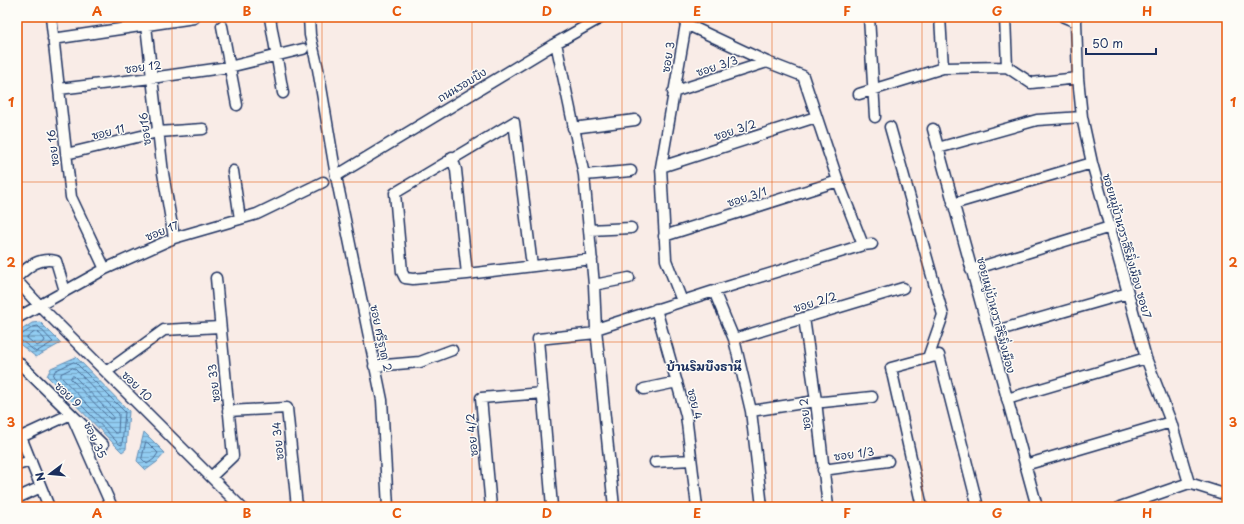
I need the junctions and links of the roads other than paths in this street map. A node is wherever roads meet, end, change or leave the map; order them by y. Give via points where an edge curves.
1 (51, 17) edge
2 (309, 17) edge
3 (869, 17) edge
4 (940, 17) edge
5 (1005, 17) edge
6 (1064, 17) edge
7 (194, 18) edge
8 (270, 18) edge
9 (598, 18) edge
10 (146, 21) edge
11 (222, 26) dead end
12 (53, 39) junction
13 (556, 43) junction
14 (303, 49) dead end
15 (276, 56) junction
16 (767, 62) junction
17 (229, 67) junction
18 (1007, 67) junction
19 (943, 68) junction
20 (151, 78) junction
21 (1078, 78) junction
22 (59, 89) junction
23 (874, 89) junction
24 (673, 92) junction
25 (283, 93) dead end
26 (859, 94) dead end
27 (237, 106) dead end
28 (816, 117) junction
29 (875, 117) dead end
30 (1082, 117) junction
31 (634, 120) dead end
32 (890, 127) dead end
33 (573, 128) junction
34 (203, 129) dead end
35 (933, 129) dead end
36 (158, 132) junction
37 (938, 148) junction
38 (66, 154) junction
39 (452, 157) junction
40 (1092, 163) junction
41 (661, 166) junction
42 (233, 171) dead end
43 (630, 171) dead end
44 (584, 175) junction
45 (336, 176) junction
46 (838, 181) junction
47 (323, 182) dead end
48 (953, 204) junction
49 (240, 219) junction
50 (630, 228) dead end
51 (1110, 228) junction
52 (590, 230) junction
53 (664, 236) junction
54 (174, 238) junction
55 (592, 259) junction
56 (532, 266) junction
57 (105, 269) junction
58 (971, 270) junction
59 (467, 274) junction
60 (17, 277) edge
61 (216, 278) dead end
62 (629, 278) dead end
63 (17, 281) edge
64 (594, 285) junction
65 (903, 288) dead end
66 (714, 291) junction
67 (65, 292) junction
68 (1128, 293) junction
69 (682, 301) junction
70 (39, 305) junction
71 (656, 309) junction
72 (17, 318) edge
73 (804, 318) junction
74 (220, 327) junction
75 (596, 331) junction
76 (989, 332) junction
77 (734, 339) junction
78 (452, 350) dead end
79 (928, 358) junction
80 (1146, 358) junction
81 (17, 361) edge
82 (374, 366) junction
83 (106, 372) junction
84 (677, 382) junction
85 (644, 389) dead end
86 (543, 393) junction
87 (872, 397) dead end
88 (1007, 399) junction
89 (816, 401) junction
90 (228, 411) junction
91 (751, 411) junction
92 (71, 414) junction
93 (1171, 422) junction
94 (19, 437) edge
95 (103, 445) dead end
96 (691, 460) junction
97 (31, 461) junction
98 (888, 461) dead end
99 (655, 462) dead end
100 (17, 465) edge
101 (1025, 465) junction
102 (823, 470) junction
103 (211, 477) junction
104 (1189, 483) junction
105 (41, 487) junction
106 (1227, 495) edge
107 (17, 498) edge
108 (49, 507) edge
109 (112, 507) edge
110 (241, 507) edge
111 (297, 507) edge
112 (388, 507) edge
113 (491, 507) edge
114 (552, 507) edge
115 (614, 507) edge
116 (697, 507) edge
117 (762, 507) edge
118 (828, 507) edge
119 (922, 507) edge
120 (978, 507) edge
121 (1037, 507) edge
122 (1120, 507) edge

1 - 12 street, ซอย 16
2 - 45 street, ซอย ศรีฐาตุ 2
3 - 23 street
4 - 19 street
5 - 18 street
6 - 21 street via 1076,22
7 - 10 street
8 - 15 street
9 - 13 street, ถนนรอบบึง
10 - 12 street
10 - 20 street, ซอย16
11 - 17 street
12 - 22 street, ซอย 16
13 - 33 street
13 - 45 street, ถนนรอบบึง
14 - 15 street, ซอย 12
15 - 17 street, ซอย 12
15 - 25 street
16 - 24 street, ซอย 3/3
16 - 24 street, ซอย 3 via 686,24
16 - 28 street, ซอย 3 via 803,76
17 - 20 street, ซอย 12
17 - 27 street
18 - 19 street
18 - 21 street via 1031,83
19 - 23 street
20 - 22 street, ซอย 12
20 - 36 street, ซอย16
21 - 30 street
22 - 38 street, ซอย 16
23 - 26 street
23 - 29 street
24 - 41 street, ซอย 3
28 - 41 street, ซอย 3/2
28 - 46 street, ซอย 3
30 - 37 street via 1037,120
30 - 40 street, ซอยหมู่บ้านวราสิริมิ่งเมือง ซอย7
31 - 33 street
32 - 79 street via 943,314
33 - 44 street
34 - 36 street, ซอย 11
35 - 37 street, ซอยหมู่บ้านวราสิริมิ่งเมือง
36 - 38 street, ซอย 11
36 - 54 street, ซอย16
37 - 48 street, ซอยหมู่บ้านวราสิริมิ่งเมือง
38 - 57 street, ซอย 16 via 71,197
39 - 56 street via 514,122
39 - 59 street via 456,170
39 - 59 street via 395,193 402,272 404,278 413,279
40 - 48 street
40 - 51 street, ซอยหมู่บ้านวราสิริมิ่งเมือง ซอย7
41 - 53 street, ซอย 3
42 - 49 street
43 - 44 street
44 - 52 street
45 - 82 street, ซอย ศรีฐาตุ 2
46 - 53 street, ซอย 3/1
46 - 66 street, ซอย 3 via 868,244
47 - 49 street, ซอย 17 via 257,214
48 - 58 street, ซอยหมู่บ้านวราสิริมิ่งเมือง
49 - 54 street, ซอย 17
50 - 52 street
51 - 58 street
51 - 68 street, ซอยหมู่บ้านวราสิริมิ่งเมือง ซอย7
52 - 55 street
53 - 69 street, ซอย 3 via 666,260
54 - 57 street, ซอย 17
55 - 56 street
55 - 64 street
56 - 59 street
57 - 67 street, ซอย 17
58 - 76 street, ซอยหมู่บ้านวราสิริมิ่งเมือง
60 - 67 street via 30,265 48,259 56,261
61 - 74 street, ซอย 33
62 - 64 street
63 - 70 street, ซอย 10
64 - 75 street
65 - 73 street, ซอย 2/2
66 - 69 street
66 - 77 street
67 - 70 street, ซอย 17
68 - 76 street
68 - 80 street, ซอยหมู่บ้านวราสิริมิ่งเมือง ซอย7
69 - 71 street
70 - 72 street, ซอย 17
70 - 83 street, ซอย 10
71 - 75 street
71 - 84 street, ซอย 4
73 - 77 street, ซอย 2/2
73 - 89 street, ซอย 2
74 - 83 street via 164,330
74 - 90 street, ซอย 33
75 - 86 street via 538,339
75 - 115 street
76 - 88 street, ซอยหมู่บ้านวราสิริมิ่งเมือง
77 - 91 street
78 - 82 street via 420,362
79 - 119 street via 891,368
79 - 120 street via 939,354
80 - 88 street
80 - 93 street, ซอยหมู่บ้านวราสิริมิ่งเมือง ซอย7
81 - 92 street, ซอย 9
82 - 112 street, ซอย ศรีฐาตุ 2 via 382,400
83 - 103 street, ซอย 10
84 - 85 street
84 - 96 street, ซอย 4 via 686,415
86 - 113 street, ซอย 4/2 via 481,398
86 - 114 street
87 - 89 street
88 - 101 street, ซอยหมู่บ้านวราสิริมิ่งเมือง
89 - 91 street
89 - 102 street, ซอย 2
90 - 103 street, ซอย 33 via 232,456
90 - 111 street, ซอย 34 via 287,408
91 - 117 street
92 - 94 street, ซอย 35
92 - 95 street, ซอย 9
92 - 109 street, ซอย 35
93 - 101 street
93 - 104 street, ซอยหมู่บ้านวราสิริมิ่งเมือง ซอย7
94 - 97 street
96 - 99 street
96 - 116 street, ซอย 4
97 - 100 street
97 - 105 street
98 - 102 street, ซอย 1/3
101 - 121 street, ซอยหมู่บ้านวราสิริมิ่งเมือง
102 - 118 street, ซอย 2
103 - 110 street, ซอย 10
104 - 106 street
104 - 122 street
105 - 107 street
105 - 108 street

